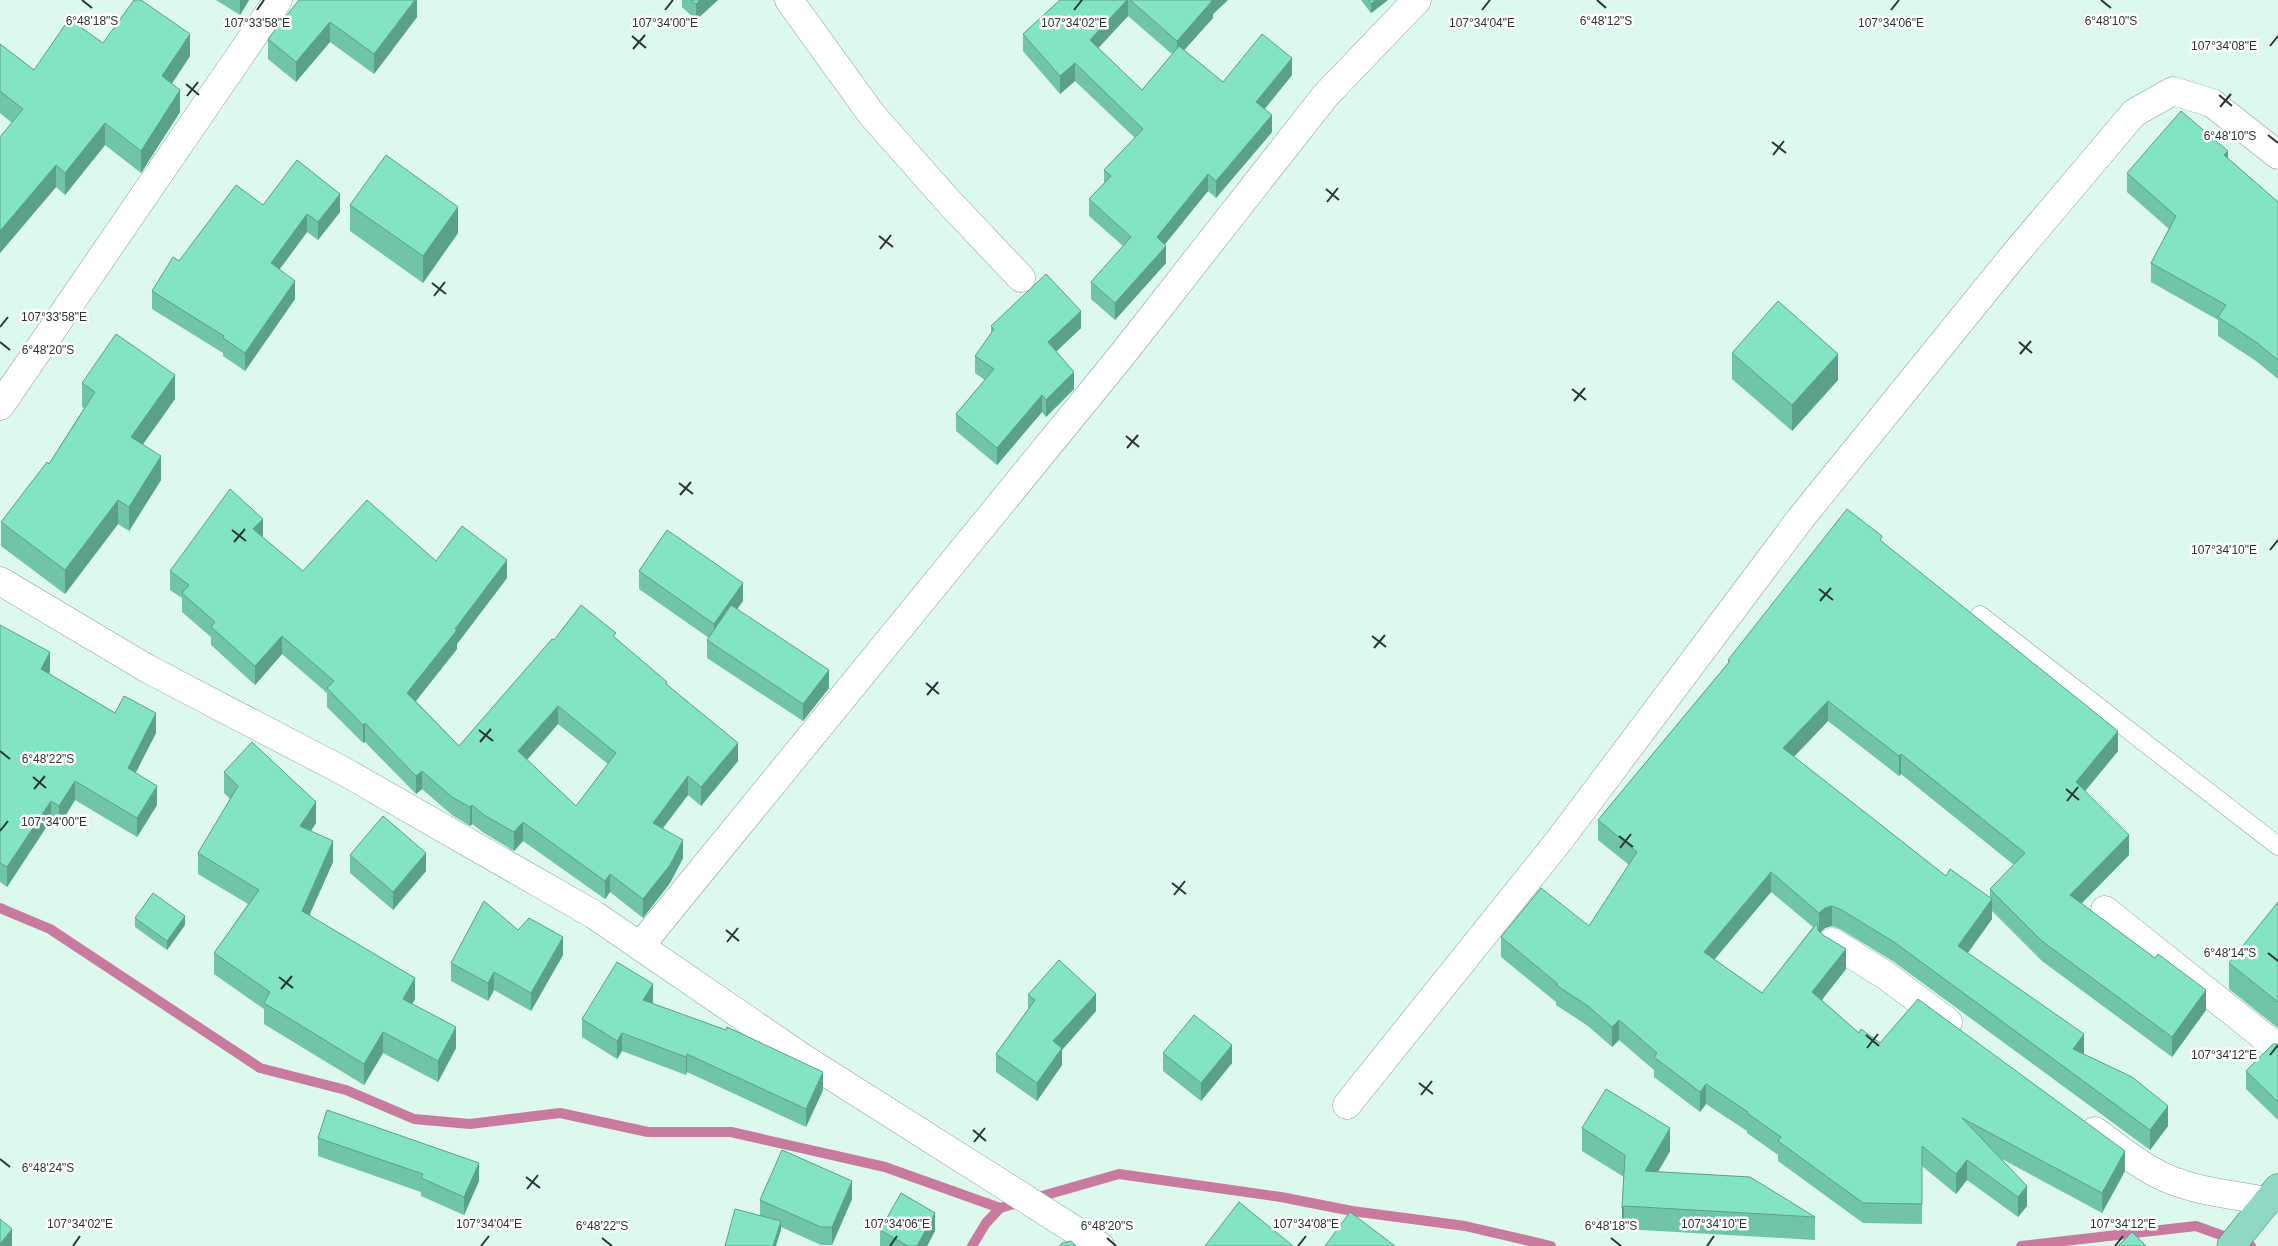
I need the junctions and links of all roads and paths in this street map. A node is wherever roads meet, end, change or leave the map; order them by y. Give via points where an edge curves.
1 (278, 0) edge
2 (789, 0) edge
3 (1417, 0) edge
4 (2278, 155) edge
5 (1021, 278) dead end
6 (0, 406) edge
7 (0, 581) edge
8 (1980, 615) dead end
9 (2278, 846) edge
10 (2105, 910) dead end
11 (1832, 942) edge
12 (640, 946) junction
13 (1964, 1034) edge
14 (2278, 1048) edge
15 (1347, 1105) dead end
16 (2076, 1116) edge
17 (2267, 1202) edge
18 (1069, 1239) edge
19 (1100, 1246) edge
20 (2231, 1246) edge

1 - 6 street
2 - 5 street via 872,115
3 - 12 street via 1325,96 1116,363
4 - 15 street via 2212,103 2173,91 2134,113 2014,255 1801,518 1558,842
7 - 12 street via 148,669 347,773 593,914
8 - 9 lane
10 - 14 street
11 - 13 street via 1885,975
12 - 18 street via 803,1058 1036,1206
16 - 17 street via 2165,1178 2196,1188
17 - 20 main road
18 - 19 street

